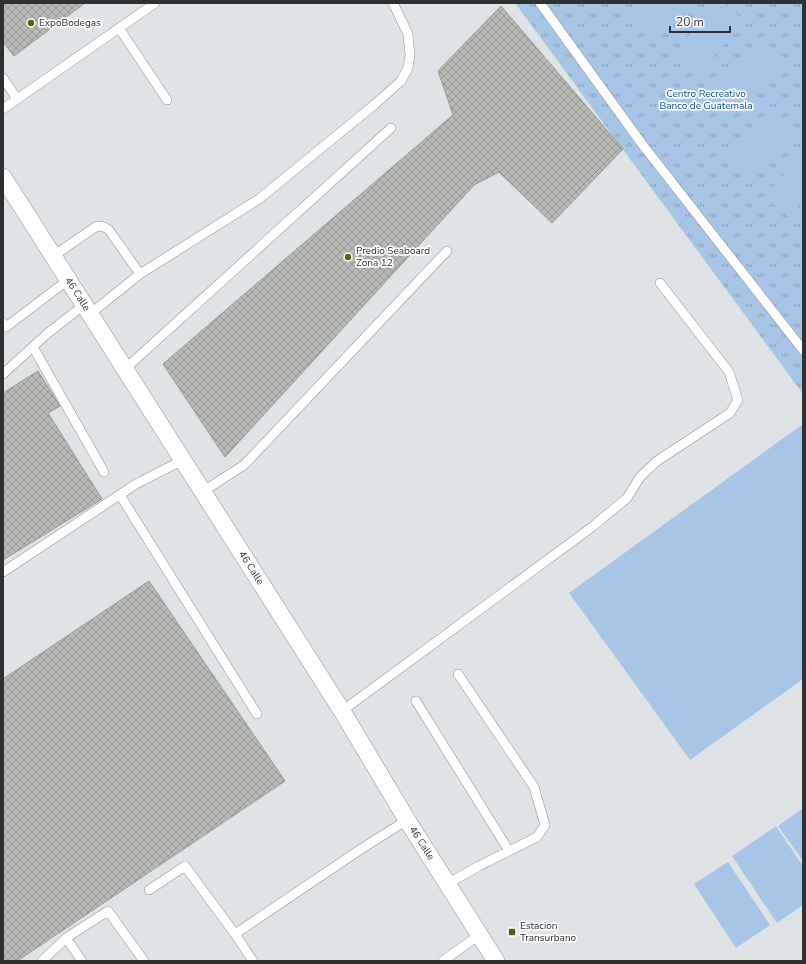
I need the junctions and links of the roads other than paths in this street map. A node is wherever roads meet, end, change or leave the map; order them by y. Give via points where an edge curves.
1 (155, 3) edge
2 (392, 3) edge
3 (540, 3) edge
4 (119, 28) junction
5 (3, 78) edge
6 (17, 99) junction
7 (168, 100) dead end
8 (3, 110) edge
9 (391, 128) dead end
10 (3, 177) edge
11 (447, 251) dead end
12 (53, 256) junction
13 (140, 274) junction
14 (68, 280) junction
15 (660, 283) dead end
16 (87, 309) junction
17 (4, 326) edge
18 (32, 347) junction
19 (803, 350) edge
20 (125, 369) junction
21 (3, 374) edge
22 (183, 460) junction
23 (104, 472) dead end
24 (202, 492) junction
25 (120, 495) junction
26 (3, 572) edge
27 (458, 674) dead end
28 (416, 701) dead end
29 (342, 711) junction
30 (257, 714) dead end
31 (407, 820) junction
32 (509, 851) junction
33 (447, 884) junction
34 (149, 890) dead end
35 (235, 934) junction
36 (479, 935) junction
37 (66, 938) junction
38 (42, 961) edge
39 (82, 961) edge
40 (144, 961) edge
41 (253, 961) edge
42 (443, 961) edge
43 (496, 961) edge

1 - 4 lane
2 - 13 lane via 408,34 410,55 408,68 401,81 259,199
3 - 19 lane via 642,144
4 - 6 lane
4 - 7 lane
5 - 6 lane
6 - 8 lane
9 - 20 lane
10 - 12 street, 46 Calle
11 - 24 lane via 244,465
12 - 13 lane via 97,226 104,227 109,230
12 - 14 street, 46 Calle
13 - 16 lane
14 - 16 street, 46 Calle
14 - 17 lane
15 - 29 lane via 729,372 738,400 730,413 657,461 640,477 627,498 592,527
16 - 18 lane
16 - 20 street, 46 Calle
18 - 21 lane
18 - 23 lane
20 - 22 street, 46 Calle
22 - 24 street, 46 Calle
22 - 25 lane
24 - 29 street, 46 Calle
25 - 26 lane
25 - 30 lane
27 - 32 lane via 534,788 545,824 537,837
28 - 32 lane
29 - 31 street, 46 Calle
31 - 33 street, 46 Calle
31 - 35 lane
32 - 33 lane
33 - 36 street, 46 Calle
34 - 35 lane via 185,866
35 - 41 lane
36 - 42 lane
36 - 43 street, 46 Calle
37 - 38 lane
37 - 39 lane
37 - 40 lane via 108,911

